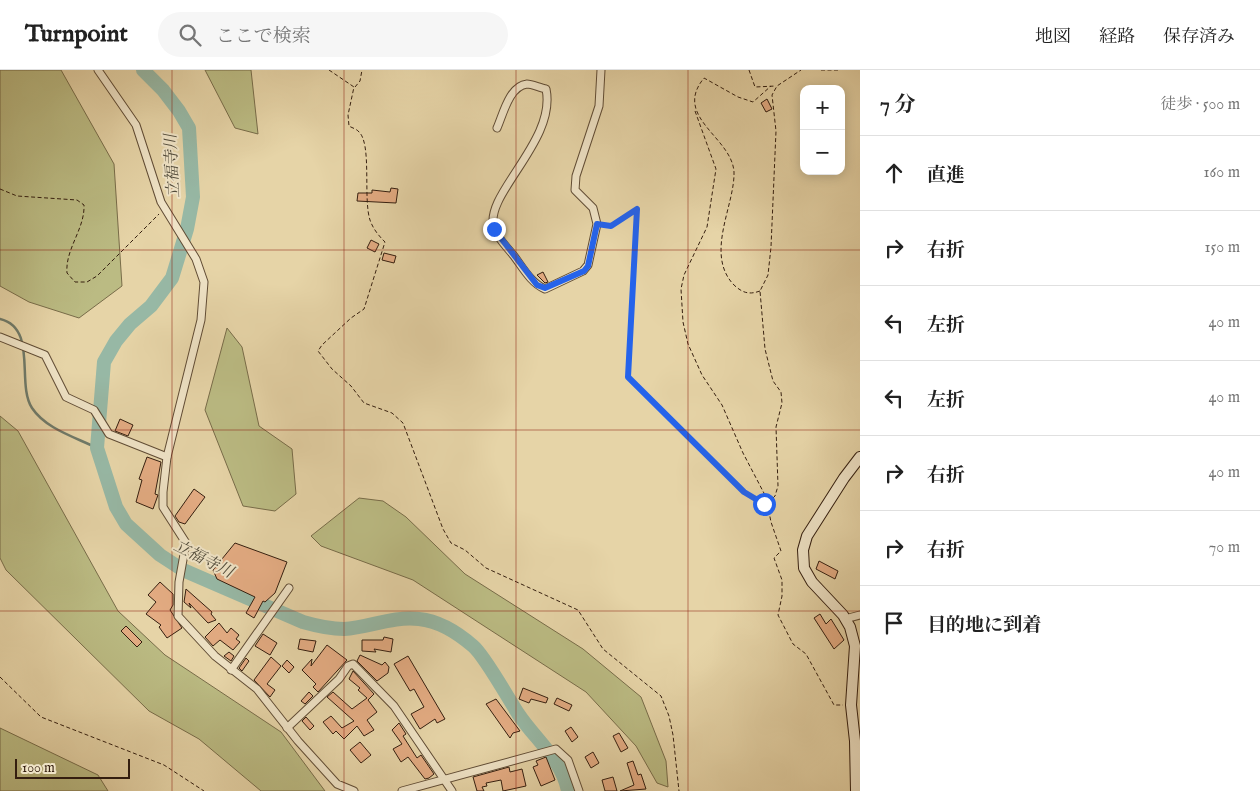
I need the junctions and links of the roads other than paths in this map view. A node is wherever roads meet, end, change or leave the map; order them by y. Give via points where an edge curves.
1 (98, 70) edge
2 (601, 70) edge
3 (498, 128) dead end
4 (0, 337) edge
5 (167, 457) junction
6 (860, 457) edge
7 (289, 588) dead end
8 (860, 615) edge
9 (845, 619) junction
10 (231, 670) junction
11 (287, 728) junction
12 (858, 776) edge
13 (446, 780) junction
14 (350, 790) edge
15 (402, 791) edge
16 (452, 791) edge
17 (579, 791) edge
18 (856, 791) edge

1 - 5 street via 136,125 161,202 196,260 204,282 201,320
2 - 3 street via 599,106 576,176 575,190 593,208 597,224 588,266 584,271 545,288 537,285 494,229 493,220 503,191 534,145 546,114 546,90 528,84 518,87 510,97
4 - 5 street via 45,356 66,397 94,410 109,434
5 - 10 street via 163,507 184,537 178,616 198,640
6 - 9 main road via 807,536 803,550 804,568 812,582
7 - 10 street
8 - 9 street
9 - 12 main road via 855,646 851,705
10 - 11 street via 256,689
11 - 13 street via 353,664 394,706
11 - 14 street via 337,784
12 - 18 main road
13 - 15 street
13 - 16 street
13 - 17 street via 556,749 568,760

